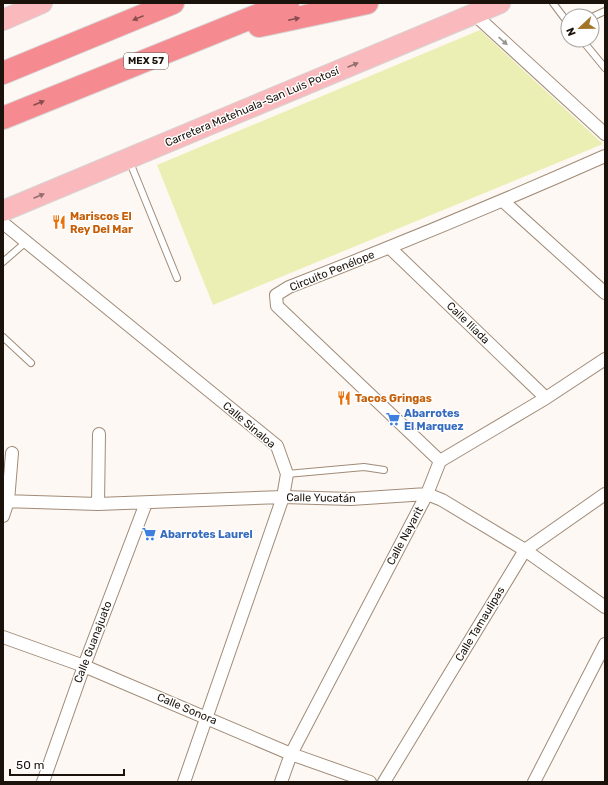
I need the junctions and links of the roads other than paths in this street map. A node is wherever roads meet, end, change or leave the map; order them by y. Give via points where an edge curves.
1 (42, 3) edge
2 (173, 3) edge
3 (288, 3) edge
4 (367, 3) edge
5 (500, 3) edge
6 (554, 3) edge
7 (560, 11) edge
8 (474, 14) junction
9 (3, 20) edge
10 (201, 39) junction
11 (589, 48) edge
12 (605, 68) edge
13 (3, 73) edge
14 (3, 118) edge
15 (605, 134) edge
16 (605, 156) edge
17 (129, 158) junction
18 (503, 201) junction
19 (3, 211) edge
20 (3, 223) edge
21 (26, 242) junction
22 (390, 248) junction
23 (3, 262) edge
24 (177, 278) dead end
25 (605, 293) edge
26 (3, 338) edge
27 (605, 359) edge
28 (31, 363) dead end
29 (546, 398) junction
30 (99, 434) dead end
31 (12, 453) dead end
32 (440, 461) junction
33 (384, 470) dead end
34 (288, 474) junction
35 (426, 494) junction
36 (605, 494) edge
37 (283, 497) junction
38 (6, 501) edge
39 (146, 503) junction
40 (98, 504) junction
41 (3, 516) edge
42 (526, 550) junction
43 (605, 607) edge
44 (3, 638) edge
45 (605, 644) edge
46 (84, 666) junction
47 (206, 718) junction
48 (291, 754) junction
49 (43, 782) edge
50 (184, 782) edge
51 (281, 782) edge
52 (370, 782) edge
53 (384, 782) edge
54 (534, 782) edge

1 - 9 main road
2 -> 13 highway
3 - 10 highway, MEX 57
10 -> 4 highway
5 - 8 main road, Carretera Matehuala-San Luis Potosí
6 - 7 lane
8 -> 15 street
17 -> 8 main road, Carretera Matehuala-San Luis Potosí
14 -> 10 highway, MEX 57
11 - 12 lane
16 - 18 street, Circuito Penélope
19 -> 17 main road, Carretera Matehuala-San Luis Potosí
17 - 24 lane
18 - 22 street, Circuito Penélope
18 - 25 street
20 - 21 street, Calle Sinaloa
21 - 23 lane
21 - 34 street, Calle Sinaloa via 277,446
22 - 29 street, Calle Iliada
22 - 32 street, Circuito Penélope via 289,287 276,295 277,306
26 - 28 lane
27 - 29 street
29 - 32 street
30 - 40 street
31 - 38 street
32 - 35 street, Calle Nayarit
33 - 34 lane via 364,467
34 - 37 street
35 - 37 street, Calle Yucatán via 351,499
35 - 42 street, Calle Yucatán via 442,500
35 - 48 street, Calle Nayarit
36 - 42 street, Calle Tamaulipas
37 - 39 street, Calle Yucatán
37 - 47 street
38 - 40 street, Calle Yucatán
38 - 41 street
39 - 40 street, Calle Yucatán
39 - 46 street, Calle Guanajuato
42 - 43 street, Calle Yucatán
42 - 53 street, Calle Tamaulipas
44 - 46 street, Calle Sonora
45 - 54 street
46 - 47 street, Calle Sonora
46 - 49 street, Calle Guanajuato
47 - 48 street, Calle Sonora
47 - 50 street
48 - 51 street, Calle Nayarit
48 - 52 street, Calle Sonora

